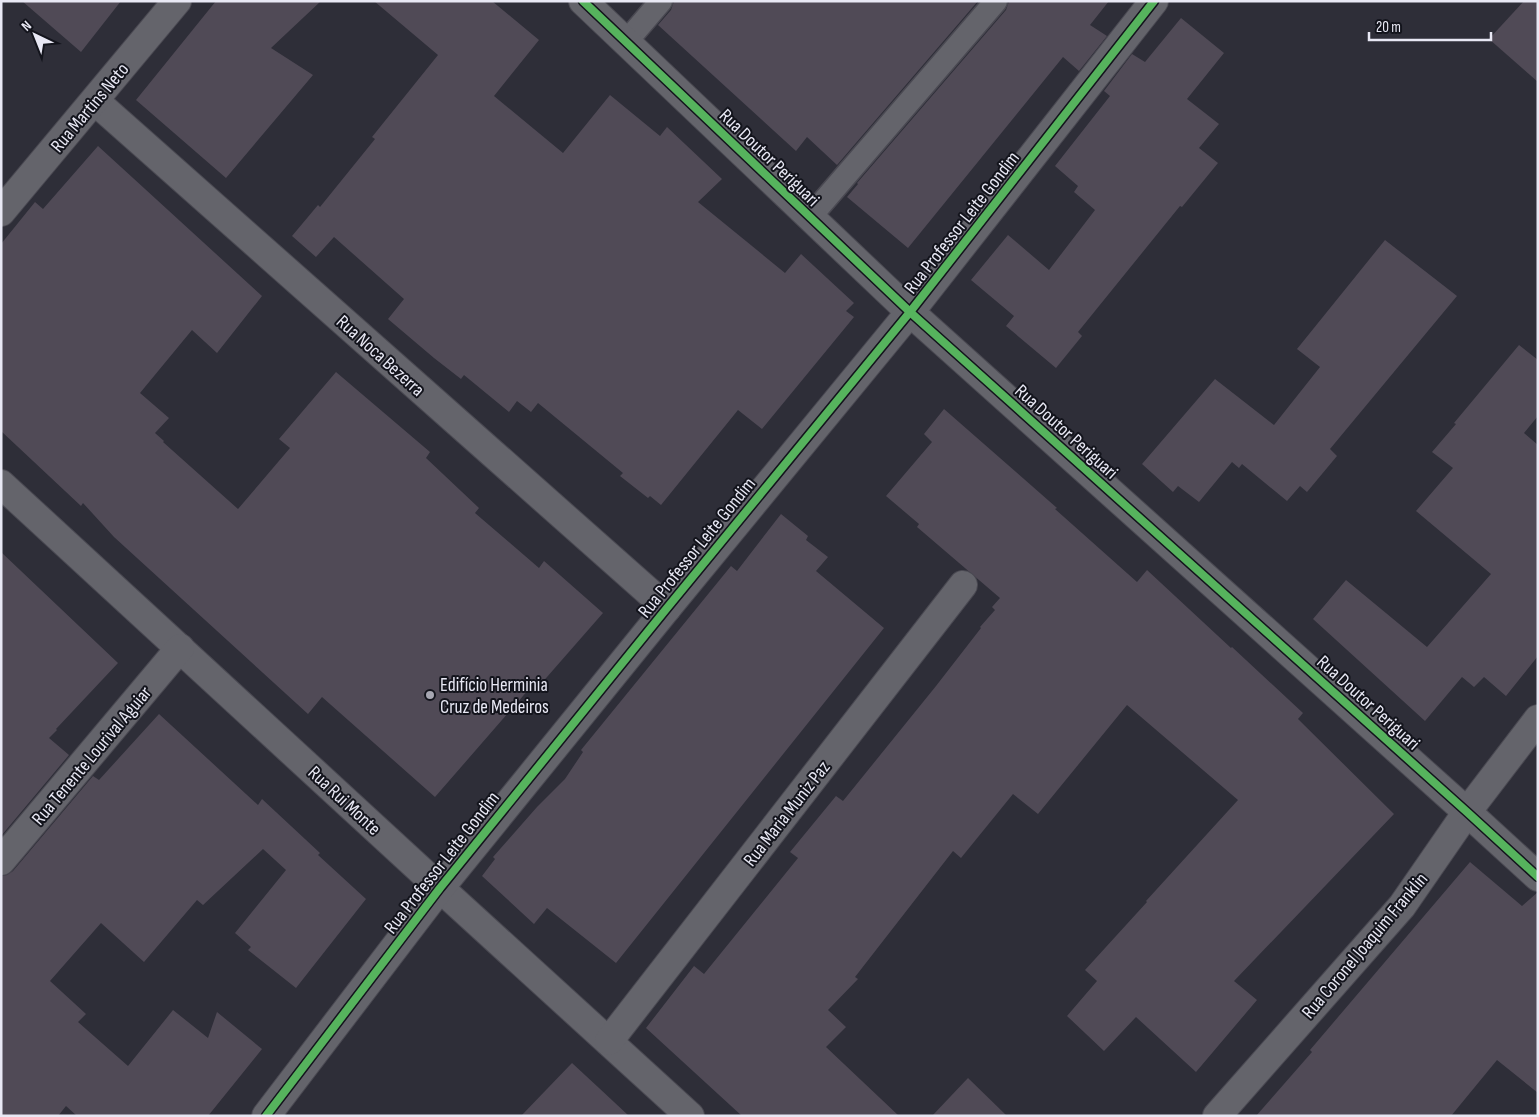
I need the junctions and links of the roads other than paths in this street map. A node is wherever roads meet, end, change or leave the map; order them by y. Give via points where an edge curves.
1 (177, 1) edge
2 (583, 1) edge
3 (661, 1) edge
4 (996, 1) edge
5 (1154, 1) edge
6 (626, 42) junction
7 (95, 101) junction
8 (1, 212) edge
9 (810, 217) junction
10 (910, 312) junction
11 (1, 484) edge
12 (963, 585) dead end
13 (667, 608) junction
14 (180, 648) junction
15 (1538, 719) edge
16 (1467, 812) junction
17 (1, 861) edge
18 (1538, 877) edge
19 (440, 888) junction
20 (609, 1041) junction
21 (266, 1116) edge
22 (690, 1116) edge
23 (1217, 1116) edge

1 - 7 street, Rua Martins Neto
2 - 6 street, Rua Doutor Periguari
3 - 6 lane
4 - 9 lane
5 - 10 street, Rua Professor Leite Gondim
6 - 9 street, Rua Doutor Periguari
7 - 8 street, Rua Martins Neto
7 - 13 street, Rua Noca Bezerra
9 - 10 street, Rua Doutor Periguari
10 - 13 street, Rua Professor Leite Gondim
10 - 16 street, Rua Doutor Periguari
11 - 14 street, Rua Rui Monte
12 - 20 street, Rua Maria Muniz Paz
13 - 19 street, Rua Professor Leite Gondim
14 - 17 street, Rua Tenente Lourival Aguiar
14 - 19 street, Rua Rui Monte
15 - 16 street, Rua Coronel Joaquim Franklin
16 - 18 street, Rua Doutor Periguari
16 - 23 street, Rua Coronel Joaquim Franklin via 1402,906
19 - 20 street, Rua Rui Monte
19 - 21 street, Rua Professor Leite Gondim
20 - 22 street, Rua Rui Monte

